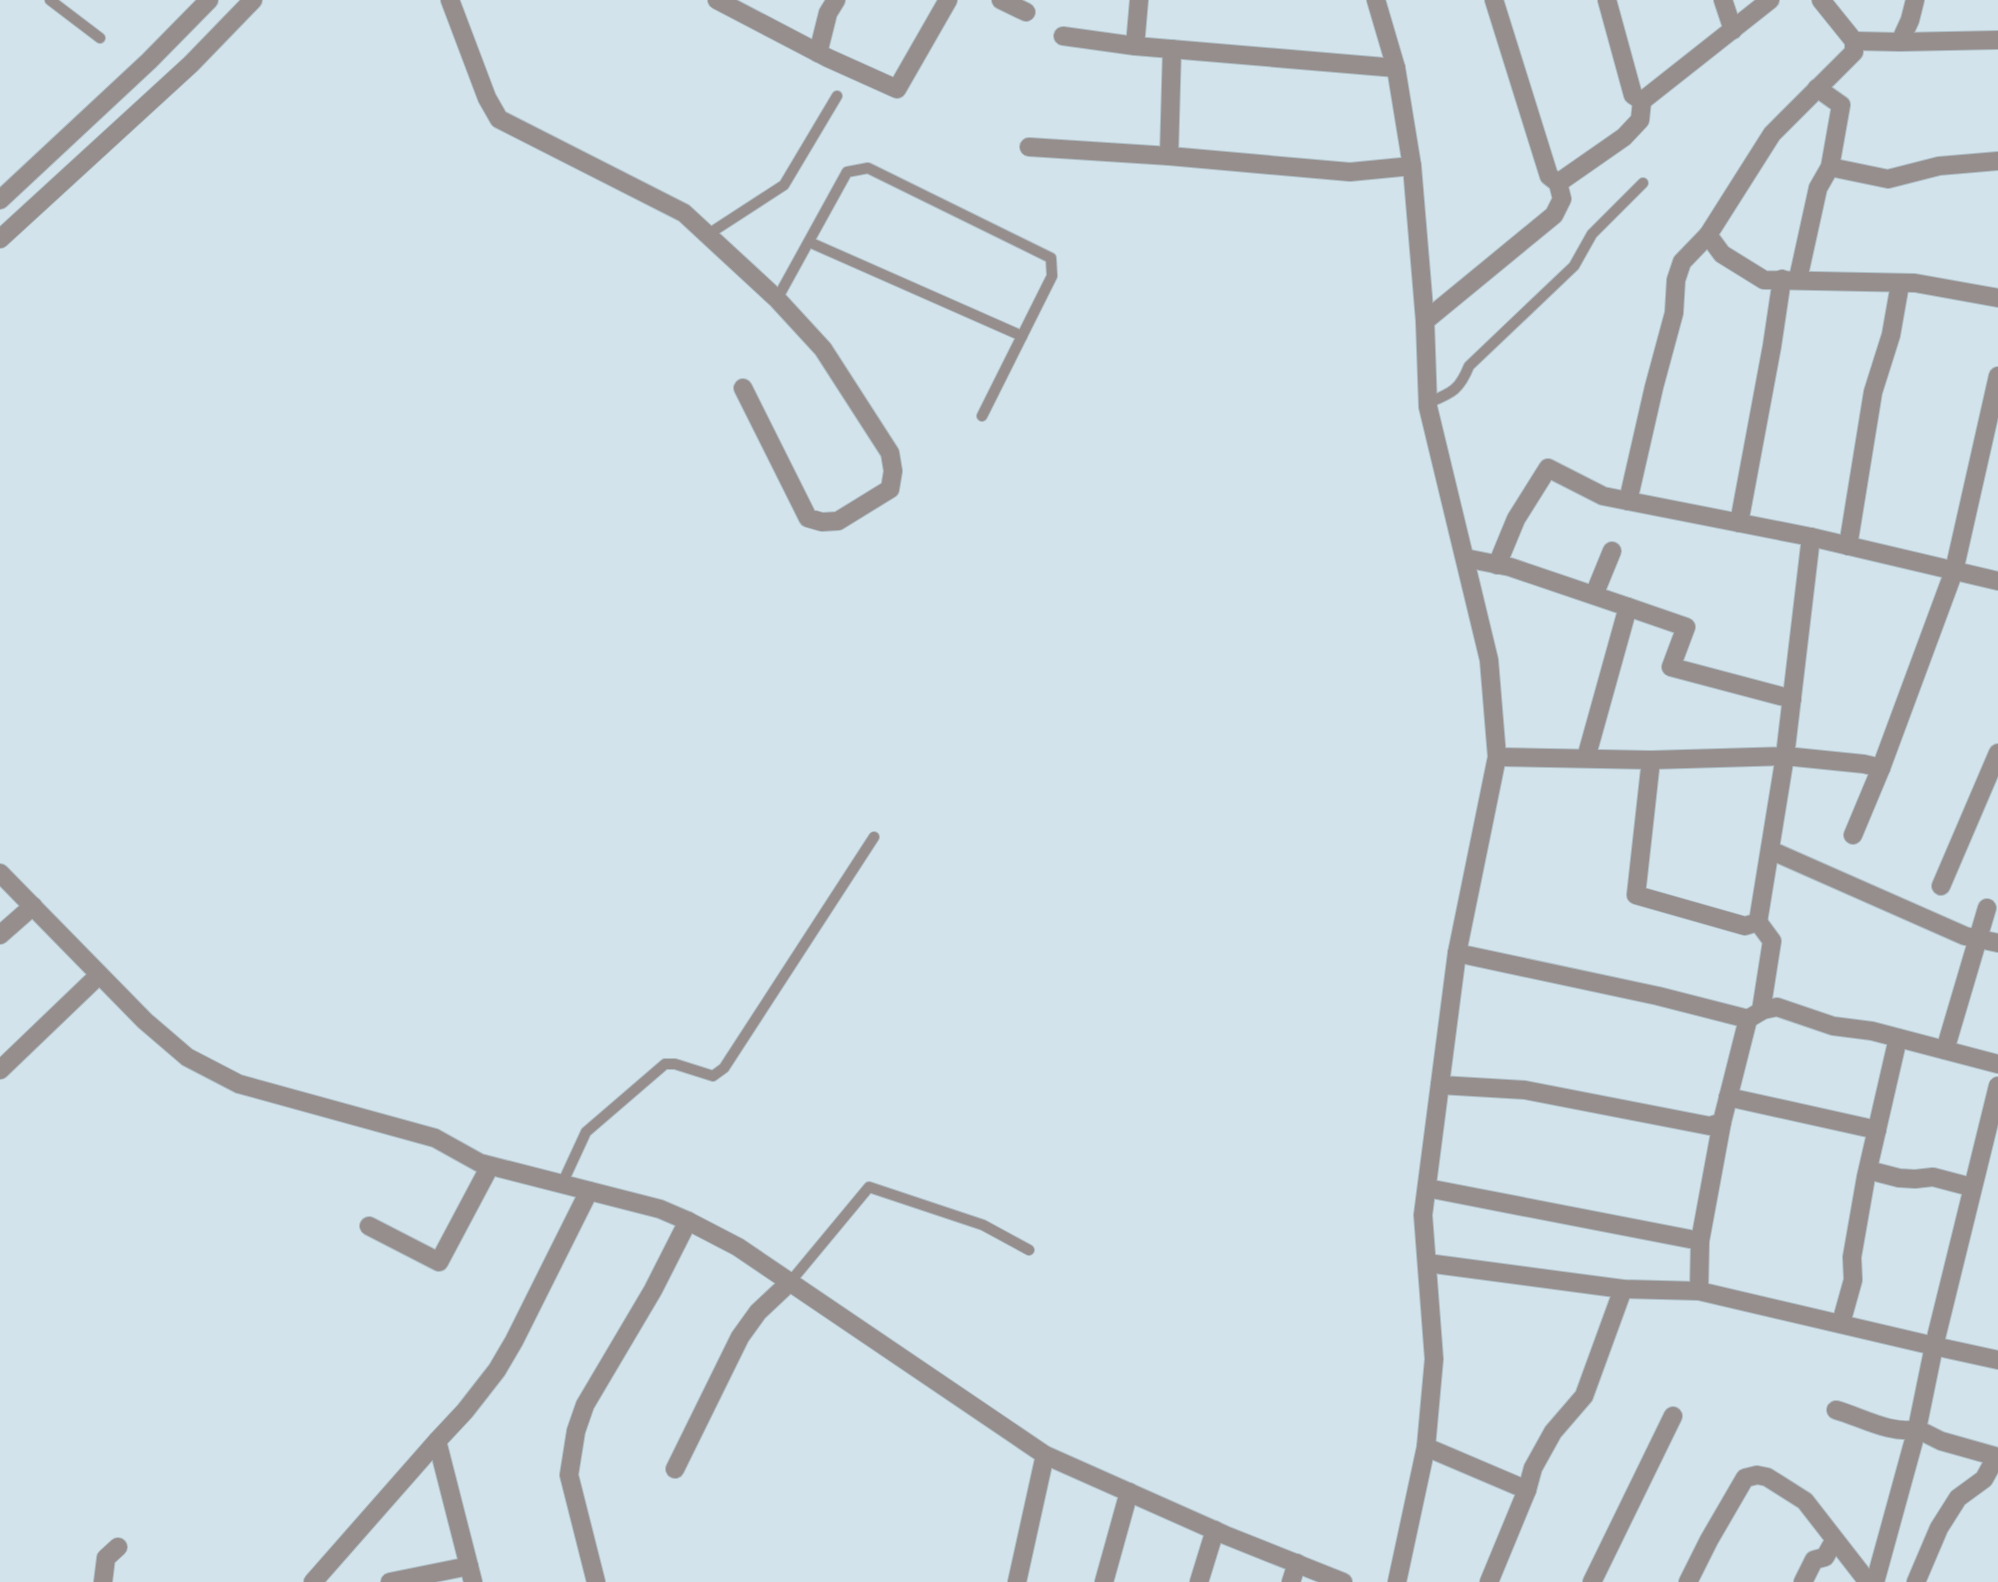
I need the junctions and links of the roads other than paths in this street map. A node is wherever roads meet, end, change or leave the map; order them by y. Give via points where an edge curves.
1 (50, 0) edge
2 (209, 0) edge
3 (253, 0) edge
4 (450, 0) edge
5 (717, 0) edge
6 (836, 0) edge
7 (948, 0) edge
8 (1001, 0) edge
9 (1139, 0) edge
10 (1376, 0) edge
11 (1494, 0) edge
12 (1606, 0) edge
13 (1723, 0) edge
14 (1770, 0) edge
15 (1821, 0) edge
16 (1915, 0) edge
17 (1026, 12) dead end
18 (1733, 30) junction
19 (1063, 36) dead end
20 (100, 38) dead end
21 (1998, 40) edge
22 (1854, 41) junction
23 (1899, 42) junction
24 (1135, 46) junction
25 (1172, 49) junction
26 (818, 53) junction
27 (1396, 68) junction
28 (1817, 88) junction
29 (838, 96) dead end
30 (1642, 102) junction
31 (1029, 147) dead end
32 (1169, 156) junction
33 (1998, 160) edge
34 (1412, 166) junction
35 (1830, 167) junction
36 (1559, 183) junction
37 (1643, 183) dead end
38 (0, 200) edge
39 (707, 235) junction
40 (1708, 235) junction
41 (0, 239) edge
42 (809, 242) junction
43 (1790, 279) junction
44 (1899, 284) junction
45 (1998, 298) edge
46 (777, 299) junction
47 (1425, 321) junction
48 (1022, 335) junction
49 (1998, 376) edge
50 (743, 388) dead end
51 (1428, 403) junction
52 (982, 416) dead end
53 (1628, 502) junction
54 (1739, 523) junction
55 (1811, 537) junction
56 (1848, 546) junction
57 (1612, 551) dead end
58 (1465, 558) junction
59 (1497, 565) junction
60 (1954, 571) junction
61 (1998, 581) edge
62 (1594, 595) junction
63 (1628, 607) junction
64 (1792, 699) junction
65 (1998, 753) edge
66 (1785, 756) junction
67 (1497, 757) junction
68 (1586, 758) junction
69 (1651, 760) junction
70 (1881, 768) junction
71 (1853, 835) dead end
72 (874, 837) dead end
73 (1770, 850) junction
74 (0, 873) edge
75 (1941, 887) dead end
76 (33, 906) junction
77 (1987, 908) dead end
78 (1758, 922) junction
79 (0, 936) edge
80 (1978, 939) junction
81 (1998, 943) edge
82 (1457, 953) junction
83 (99, 975) junction
84 (1754, 1015) junction
85 (1898, 1038) junction
86 (1945, 1050) junction
87 (1998, 1064) edge
88 (0, 1070) edge
89 (1440, 1085) junction
90 (1998, 1086) edge
91 (1728, 1097) junction
92 (1722, 1122) junction
93 (1877, 1130) junction
94 (490, 1166) junction
95 (1868, 1170) junction
96 (562, 1184) junction
97 (1971, 1186) junction
98 (1427, 1188) junction
99 (589, 1191) junction
100 (688, 1221) junction
101 (369, 1226) dead end
102 (1700, 1241) junction
103 (1029, 1250) dead end
104 (1427, 1263) junction
105 (791, 1281) junction
106 (1623, 1289) junction
107 (1699, 1291) junction
108 (1841, 1323) junction
109 (1934, 1346) junction
110 (1998, 1360) edge
111 (1836, 1410) dead end
112 (1673, 1416) dead end
113 (1917, 1429) junction
114 (437, 1441) junction
115 (1426, 1447) junction
116 (1045, 1455) junction
117 (1997, 1457) edge
118 (675, 1469) dead end
119 (1527, 1490) junction
120 (1129, 1492) junction
121 (1215, 1530) junction
122 (1834, 1541) junction
123 (118, 1546) dead end
124 (1297, 1563) junction
125 (471, 1574) edge
126 (103, 1582) edge
127 (313, 1582) edge
128 (390, 1582) edge
129 (596, 1582) edge
130 (1017, 1582) edge
131 (1104, 1582) edge
132 (1199, 1582) edge
133 (1291, 1582) edge
134 (1343, 1582) edge
135 (1397, 1582) edge
136 (1489, 1582) edge
137 (1592, 1582) edge
138 (1688, 1582) edge
139 (1802, 1582) edge
140 (1868, 1582) edge
141 (1875, 1582) edge
142 (1916, 1582) edge

1 - 20 lane
2 - 38 street
3 - 41 street via 191,64
4 - 39 street via 499,119 684,213
5 - 26 street
6 - 26 street
7 - 26 street via 897,89
8 - 17 street
9 - 24 street
10 - 27 street
11 - 36 street via 1549,176
12 - 30 street via 1633,95
13 - 18 street
14 - 18 street
15 - 22 street
16 - 23 street
18 - 30 street
19 - 24 street
21 - 23 street
22 - 23 street
22 - 28 street via 1854,52
24 - 25 street
25 - 27 street
25 - 32 street
27 - 34 street
28 - 35 street via 1841,105
28 - 40 street via 1772,134
29 - 39 lane via 784,185
30 - 36 street via 1640,120 1624,137
31 - 32 street
32 - 34 street via 1350,172
33 - 35 street via 1939,166 1888,179
34 - 47 street
35 - 43 street via 1818,188
36 - 47 street via 1562,199 1554,215
37 - 51 lane via 1592,234 1574,267 1469,366 1455,391
39 - 46 street
40 - 43 street via 1722,254 1764,280
40 - 53 street via 1682,262 1676,280 1674,313
42 - 46 lane
42 - 48 lane
42 - 48 lane via 847,172 869,168 1051,258 1052,276
43 - 44 street
43 - 54 street via 1772,346
44 - 45 street
44 - 56 street via 1891,335 1873,392
46 - 50 street via 823,349 890,453 890,489 838,521 808,518
47 - 51 street
48 - 52 lane
49 - 60 street
51 - 58 street
53 - 54 street
53 - 59 street via 1603,496 1548,468 1516,519
54 - 55 street
55 - 56 street
55 - 64 street
56 - 60 street
57 - 62 street
58 - 59 street
58 - 67 street via 1489,660
59 - 62 street
60 - 61 street
60 - 70 street
62 - 63 street
63 - 64 street via 1686,627 1671,667
63 - 68 street
64 - 66 street
65 - 75 street
66 - 69 street
66 - 70 street
66 - 73 street
67 - 68 street
67 - 82 street
68 - 69 street
69 - 78 street via 1636,895 1745,926
70 - 71 street
72 - 96 lane via 724,1068 713,1076 665,1064 586,1132
73 - 78 street
73 - 80 street
74 - 76 street
76 - 79 street
76 - 83 street
77 - 80 street
78 - 84 street via 1772,942
80 - 81 street
80 - 86 street
82 - 84 street
82 - 89 street
83 - 88 street
83 - 94 street via 187,1057 239,1084 435,1138
84 - 85 street via 1777,1007 1833,1026
84 - 91 street
85 - 86 street
85 - 93 street
86 - 87 street
89 - 92 street via 1525,1090 1710,1126
89 - 98 street
90 - 97 street
91 - 92 street
91 - 93 street
92 - 102 street
93 - 95 street
94 - 96 street
94 - 101 street via 439,1262
95 - 97 street
95 - 108 street via 1852,1257 1853,1280
96 - 99 street
97 - 109 street
98 - 102 street
98 - 104 street via 1423,1215
99 - 100 street
99 - 114 street via 497,1370
100 - 105 street
100 - 129 street via 585,1405 576,1431 569,1475
102 - 107 street
103 - 105 lane via 983,1225 869,1186
104 - 106 street
104 - 115 street via 1434,1359
105 - 116 street
105 - 118 street via 758,1312 740,1337
106 - 107 street
106 - 119 street via 1584,1396 1553,1432 1533,1468
107 - 108 street
108 - 109 street
109 - 110 street
109 - 113 street
111 - 113 street via 1890,1428
112 - 137 street
113 - 117 street
113 - 141 street
114 - 125 street
114 - 127 street
115 - 119 street
115 - 135 street
116 - 120 street
116 - 130 street
117 - 142 street via 1984,1479 1958,1498 1939,1528
119 - 136 street
120 - 121 street
120 - 131 street
121 - 124 street
121 - 132 street
122 - 138 street via 1805,1501 1767,1478 1745,1478
122 - 139 street via 1825,1557 1814,1560
122 - 140 street
123 - 126 street via 106,1558
124 - 133 street
124 - 134 street
125 - 128 street

